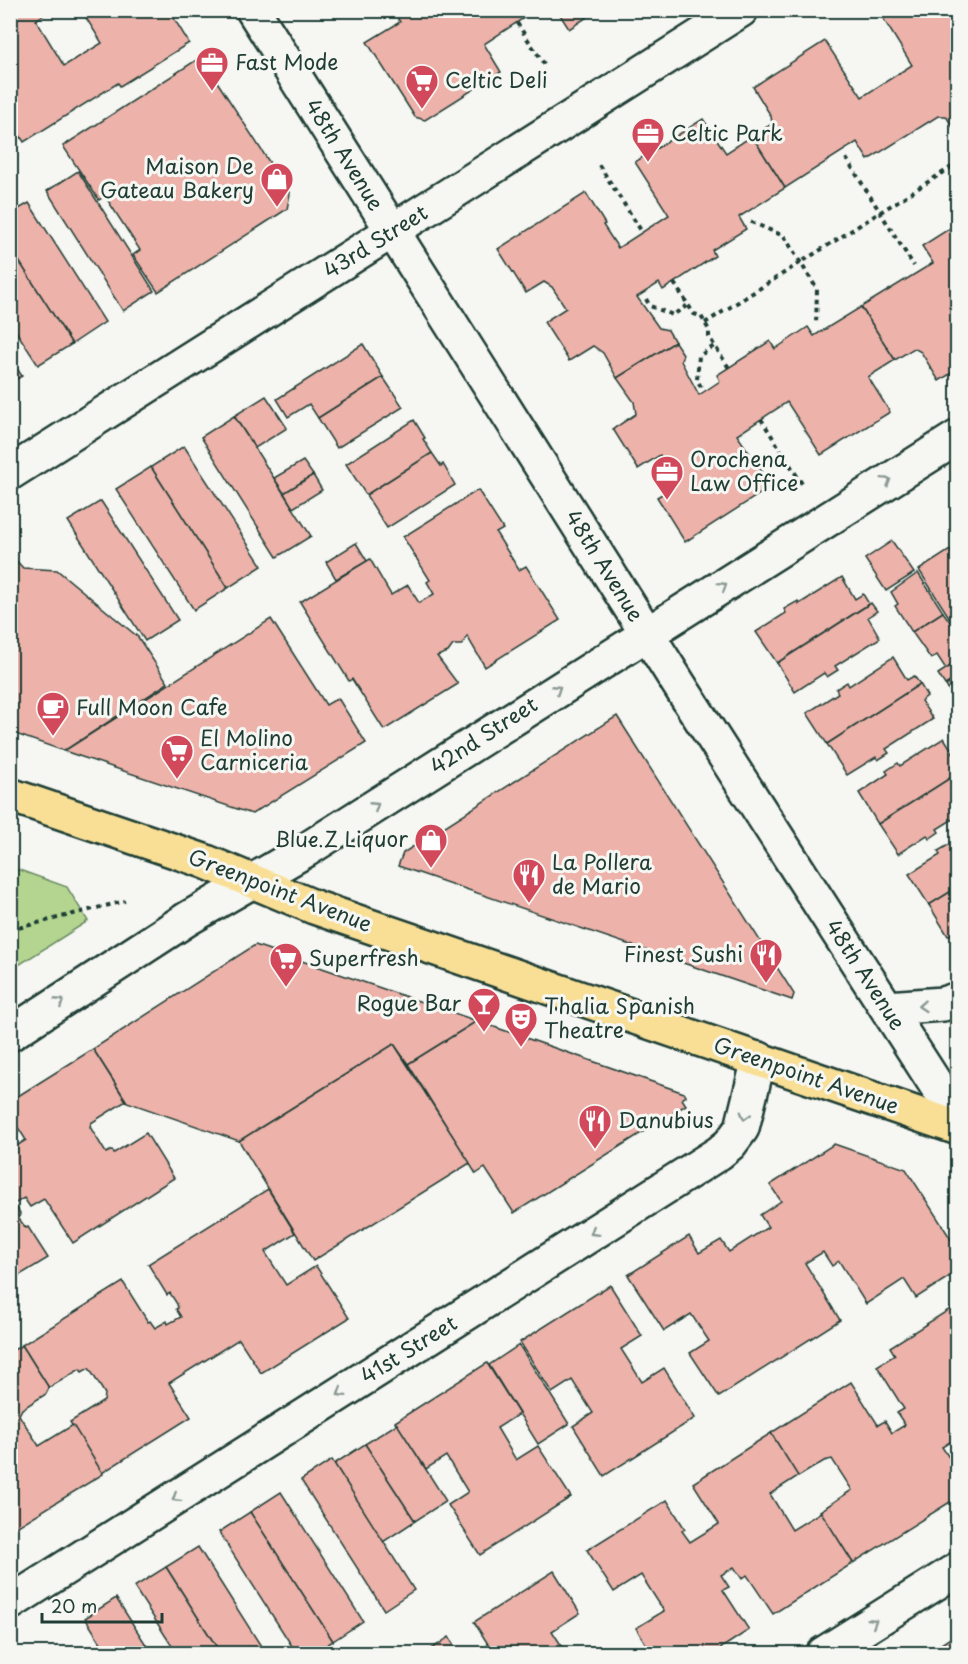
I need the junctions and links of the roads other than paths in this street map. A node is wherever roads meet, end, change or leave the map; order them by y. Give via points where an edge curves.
1 (253, 10) edge
2 (741, 10) edge
3 (392, 231) junction
4 (957, 437) edge
5 (10, 473) edge
6 (647, 634) junction
7 (10, 795) edge
8 (254, 881) junction
9 (957, 999) edge
10 (886, 1008) junction
11 (10, 1034) edge
12 (759, 1059) junction
13 (957, 1119) edge
14 (957, 1128) edge
15 (957, 1569) edge
16 (10, 1603) edge
17 (823, 1653) edge

1 - 3 street, 48th Avenue
2 - 3 street, 43rd Street
3 - 5 street, 43rd Street
3 - 6 street, 48th Avenue
6 -> 4 street, 42nd Street
8 -> 6 street, 42nd Street
6 - 10 street, 48th Avenue
7 - 8 main road, Greenpoint Avenue
11 -> 8 street, 42nd Street via 187,919
8 - 12 main road, Greenpoint Avenue via 314,907
9 -> 10 street via 936,1005
10 - 13 street, 48th Avenue
12 - 14 main road, Greenpoint Avenue
12 -> 16 street, 41st Street via 742,1128 719,1153
17 -> 15 street

